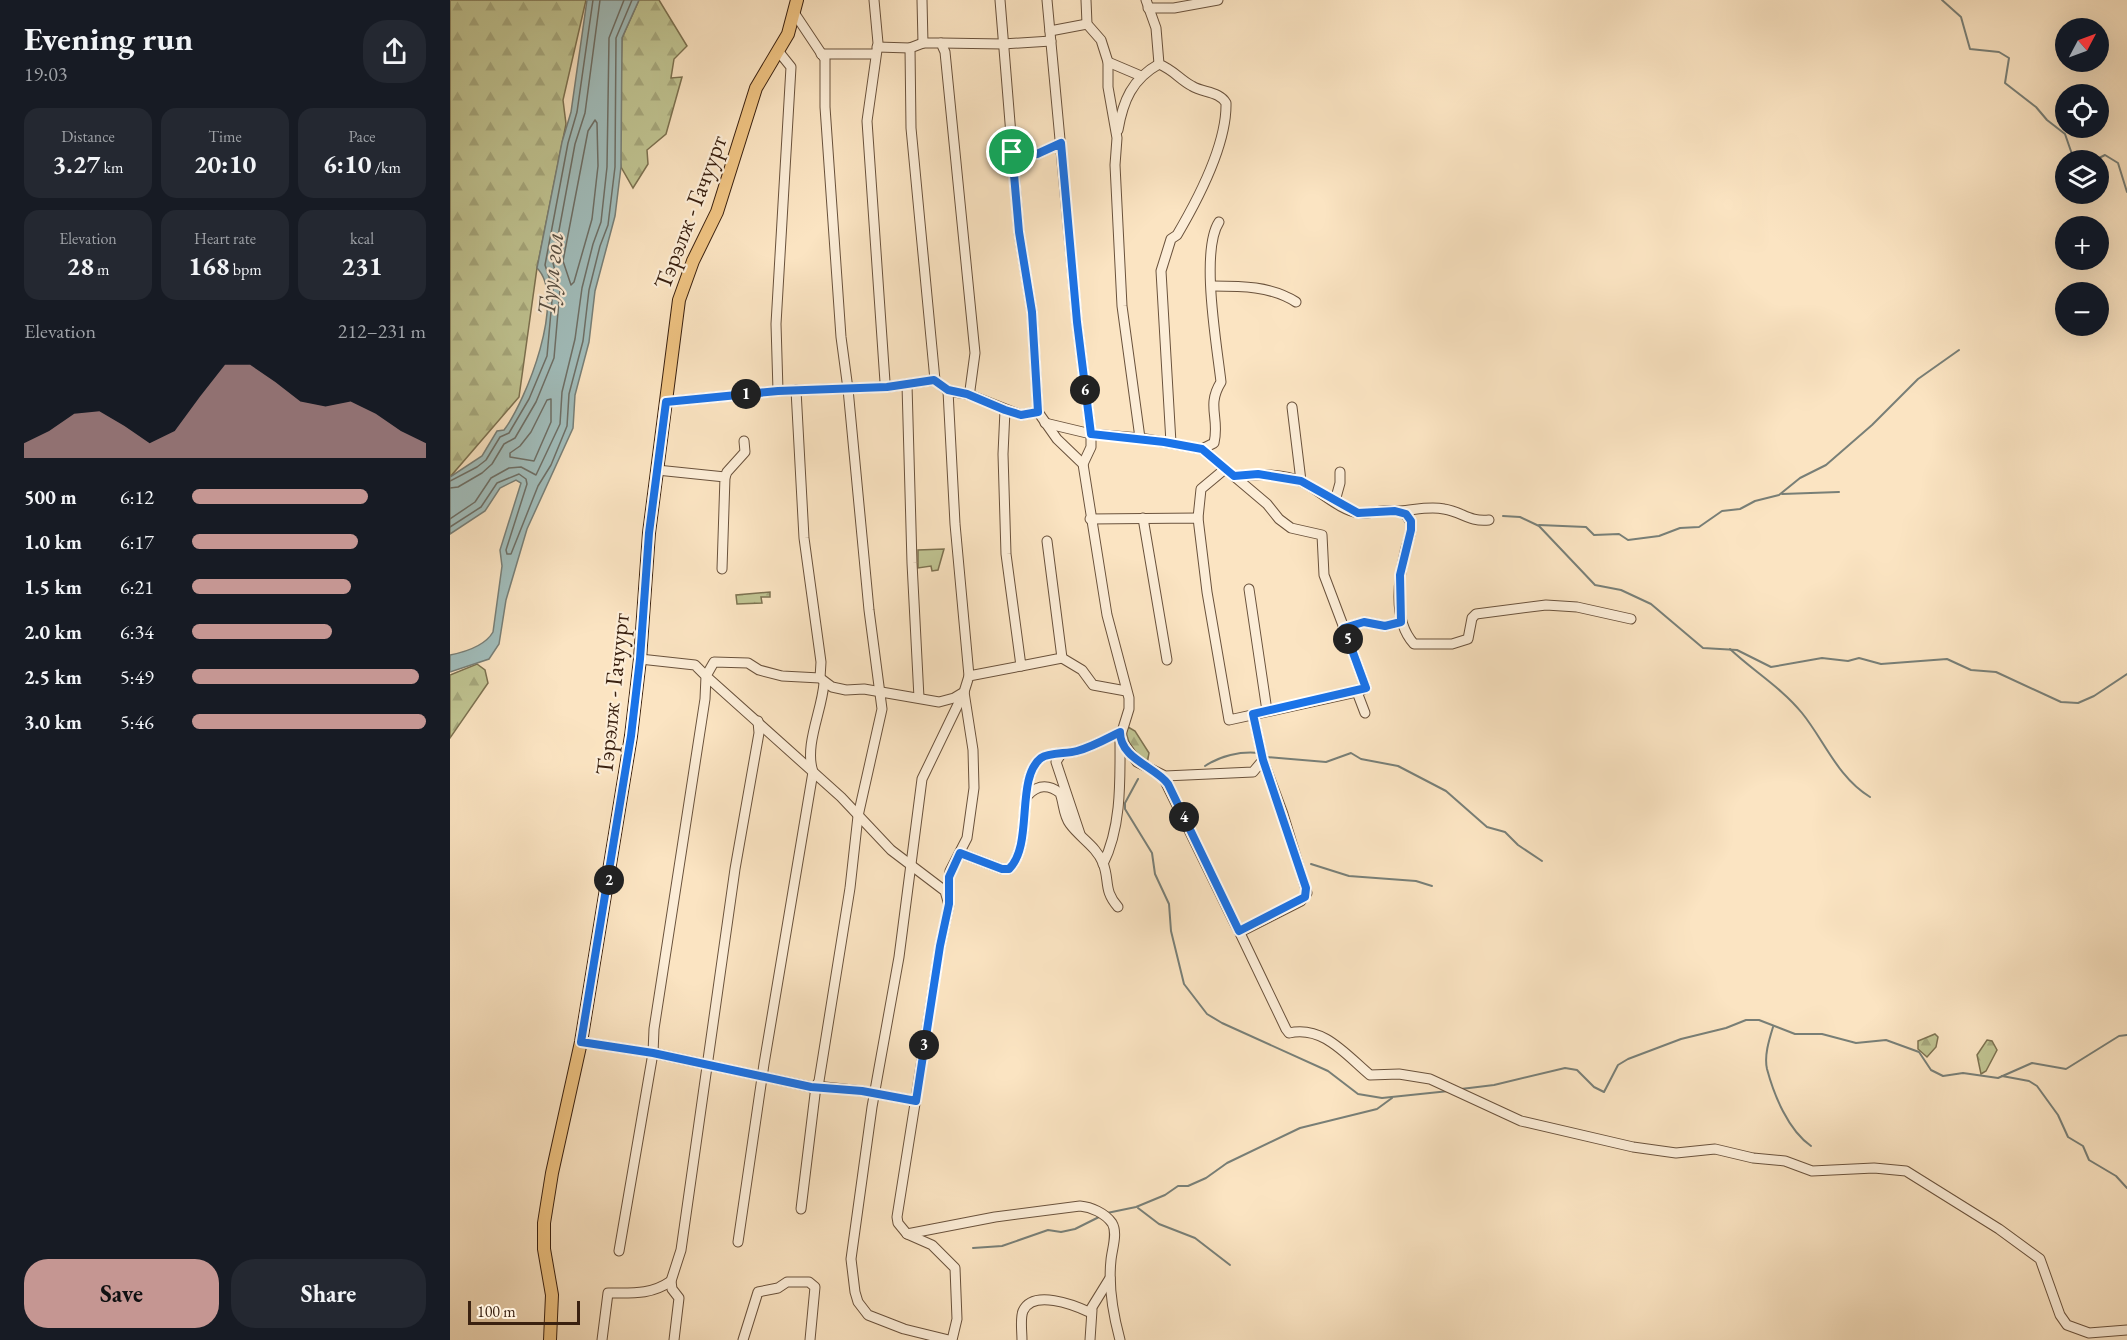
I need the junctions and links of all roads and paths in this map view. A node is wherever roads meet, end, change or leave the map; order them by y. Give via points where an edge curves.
1 (797, 0) edge
2 (874, 0) edge
3 (922, 0) edge
4 (1000, 0) edge
5 (1047, 0) edge
6 (1086, 0) edge
7 (1218, 0) edge
8 (1189, 3) edge
9 (1147, 4) edge
10 (795, 14) junction
11 (1087, 24) junction
12 (1051, 36) junction
13 (923, 43) junction
14 (941, 43) junction
15 (1003, 44) junction
16 (910, 48) junction
17 (876, 51) junction
18 (779, 52) junction
19 (821, 54) junction
20 (1108, 62) junction
21 (1159, 64) junction
22 (1141, 76) junction
23 (1117, 138) junction
24 (1061, 143) junction
25 (1012, 152) junction
26 (1219, 222) dead end
27 (1213, 286) junction
28 (1296, 302) dead end
29 (934, 380) junction
30 (907, 385) junction
31 (887, 387) junction
32 (848, 389) junction
33 (796, 390) junction
34 (948, 390) junction
35 (778, 391) junction
36 (967, 394) junction
37 (666, 402) junction
38 (1292, 407) dead end
39 (1005, 410) junction
40 (1038, 412) junction
41 (1045, 423) junction
42 (1091, 434) junction
43 (1140, 438) junction
44 (744, 441) dead end
45 (1171, 443) junction
46 (1202, 449) junction
47 (1083, 464) junction
48 (1225, 469) junction
49 (657, 470) junction
50 (1340, 472) dead end
51 (1234, 476) junction
52 (725, 477) junction
53 (1301, 481) junction
54 (1335, 501) junction
55 (1395, 511) junction
56 (1143, 518) junction
57 (1198, 518) junction
58 (1090, 519) junction
59 (1489, 520) dead end
60 (1047, 541) dead end
61 (722, 569) dead end
62 (1249, 589) dead end
63 (1631, 619) dead end
64 (1401, 622) junction
65 (1344, 628) junction
66 (1062, 658) junction
67 (640, 659) junction
68 (1167, 660) dead end
69 (1021, 666) junction
70 (706, 676) junction
71 (969, 676) junction
72 (822, 681) junction
73 (1126, 691) junction
74 (964, 692) junction
75 (1357, 692) junction
76 (881, 693) junction
77 (920, 698) junction
78 (1267, 711) junction
79 (1365, 713) dead end
80 (1253, 714) junction
81 (758, 721) junction
82 (1120, 735) junction
83 (1061, 754) junction
84 (1263, 760) junction
85 (813, 772) junction
86 (1162, 775) junction
87 (1028, 795) junction
88 (858, 816) junction
89 (1080, 834) junction
90 (960, 853) junction
91 (909, 862) junction
92 (1103, 864) junction
93 (948, 896) junction
94 (1118, 907) dead end
95 (1239, 931) junction
96 (581, 1042) junction
97 (653, 1053) junction
98 (707, 1066) junction
99 (764, 1078) junction
100 (816, 1086) junction
101 (875, 1094) junction
102 (916, 1101) junction
103 (801, 1209) dead end
104 (908, 1234) junction
105 (738, 1242) dead end
106 (619, 1251) dead end
107 (1110, 1278) junction
108 (671, 1281) junction
109 (1092, 1310) junction
110 (2127, 1330) edge
111 (550, 1340) edge
112 (602, 1340) edge
113 (674, 1340) edge
114 (743, 1340) edge
115 (810, 1340) edge
116 (950, 1340) edge
117 (1022, 1340) edge
118 (1090, 1340) edge
119 (1120, 1340) edge

1 - 10 main road, Тэрэлж - Гачуурт
2 - 17 street
3 - 13 street
4 - 15 street
5 - 12 street
6 - 11 street
7 - 8 street
8 - 9 street
9 - 21 street via 1156,28
10 - 18 main road, Тэрэлж - Гачуурт
10 - 19 street
11 - 12 street
11 - 20 street via 1101,40
12 - 15 street
12 - 24 street
13 - 14 street
13 - 16 street
14 - 15 street
14 - 36 street via 975,353
15 - 25 street
16 - 17 street
16 - 29 street via 911,139
17 - 19 street
17 - 31 street via 867,121
18 - 35 street via 791,67 776,324
18 - 37 main road, Тэрэлж - Гачуурт via 756,88 717,212 683,286 669,358
19 - 32 street via 825,59 841,338
20 - 22 street
20 - 23 street
21 - 22 street
21 - 45 street via 1191,86 1221,96 1226,104 1203,189 1171,239 1161,271
22 - 23 street via 1127,94
23 - 43 street via 1122,306
24 - 25 street via 1037,154
24 - 42 street
25 - 40 street via 1032,312
26 - 27 street via 1212,233
27 - 28 street via 1255,287
27 - 46 street via 1221,382 1212,396 1215,443
29 - 30 street
29 - 34 street
30 - 31 street
30 - 77 street
31 - 32 street
32 - 33 street
32 - 76 street
33 - 35 street
33 - 72 street via 804,538
34 - 36 street
34 - 71 street
35 - 37 street
36 - 39 street
37 - 49 main road, Тэрэлж - Гачуурт
38 - 53 street
39 - 40 street via 1021,415
39 - 69 street via 1006,554
40 - 41 street
41 - 42 street
41 - 47 street
42 - 43 street
42 - 47 street via 1091,447
43 - 45 street
44 - 52 street via 745,452
45 - 46 street
46 - 48 street
47 - 58 street
48 - 51 street
48 - 57 street via 1201,489
49 - 52 street
49 - 67 main road, Тэрэлж - Гачуурт
50 - 54 street
51 - 53 street via 1258,474
51 - 65 street via 1291,528 1322,535 1324,575
52 - 61 street
53 - 54 street
54 - 55 street via 1358,513
55 - 59 street via 1430,507 1446,509 1466,519
55 - 64 street via 1406,514 1411,521 1400,575
56 - 57 street
56 - 58 street
56 - 68 street
57 - 80 street via 1229,720
58 - 73 street via 1107,615
60 - 66 street
62 - 78 street
63 - 64 street via 1577,607 1546,605 1476,614 1468,639 1432,645 1414,644 1404,634
64 - 65 street via 1385,626 1364,622
65 - 75 street via 1366,688
66 - 69 street
66 - 73 street via 1082,670 1093,685
67 - 70 street via 695,665
67 - 96 main road, Тэрэлж - Гачуурт via 612,862
69 - 71 street
70 - 72 street via 714,662 727,662 748,663 782,676
70 - 81 street
70 - 97 street
71 - 74 street
72 - 76 street via 846,690
72 - 85 street via 810,764
73 - 82 street via 1129,709
74 - 77 street via 939,702
74 - 90 street via 974,788 967,838
74 - 91 street via 922,778
75 - 78 street
75 - 79 street
76 - 77 street
76 - 88 street via 882,709
78 - 80 street
80 - 84 street
81 - 85 street
81 - 98 street
82 - 83 street
82 - 86 street via 1137,762
82 - 92 street via 1120,788 1115,825
83 - 87 street via 1039,760 1029,781
83 - 89 street via 1056,762
84 - 86 street via 1253,772
84 - 95 street via 1307,893 1301,901
85 - 88 street
85 - 99 street
86 - 95 street
87 - 89 street via 1036,787 1055,789 1060,793 1065,816
87 - 90 street via 1018,856 1009,869
88 - 91 street via 891,850
88 - 100 street via 839,961
89 - 92 street
90 - 93 street via 950,871
91 - 93 street
91 - 101 street via 899,957
92 - 94 street via 1105,886
93 - 102 street
95 - 110 street via 1289,1033 1317,1033 1370,1075 1430,1079 1521,1121 1633,1147 1676,1153 1715,1149 1785,1161 1812,1171 1906,1171 2040,1259 2060,1315 2067,1324 2090,1333
96 - 97 street
96 - 111 main road, Тэрэлж - Гачуурт via 544,1223 552,1296
97 - 98 street
97 - 106 street
98 - 99 street
98 - 108 street via 681,1250
99 - 100 street
99 - 105 street
100 - 101 street
100 - 103 street
101 - 102 street
101 - 116 street via 851,1259 858,1302 868,1315
102 - 104 street via 897,1217 897,1223
104 - 107 street via 995,1217 1092,1207 1112,1222 1115,1230
104 - 116 street via 932,1245 955,1268 957,1319
107 - 109 street
107 - 119 street
108 - 112 street via 648,1293 608,1293
108 - 113 street via 679,1298
109 - 117 street via 1046,1299 1035,1303 1022,1312
109 - 118 street
114 - 115 street via 758,1292 799,1281 815,1287

